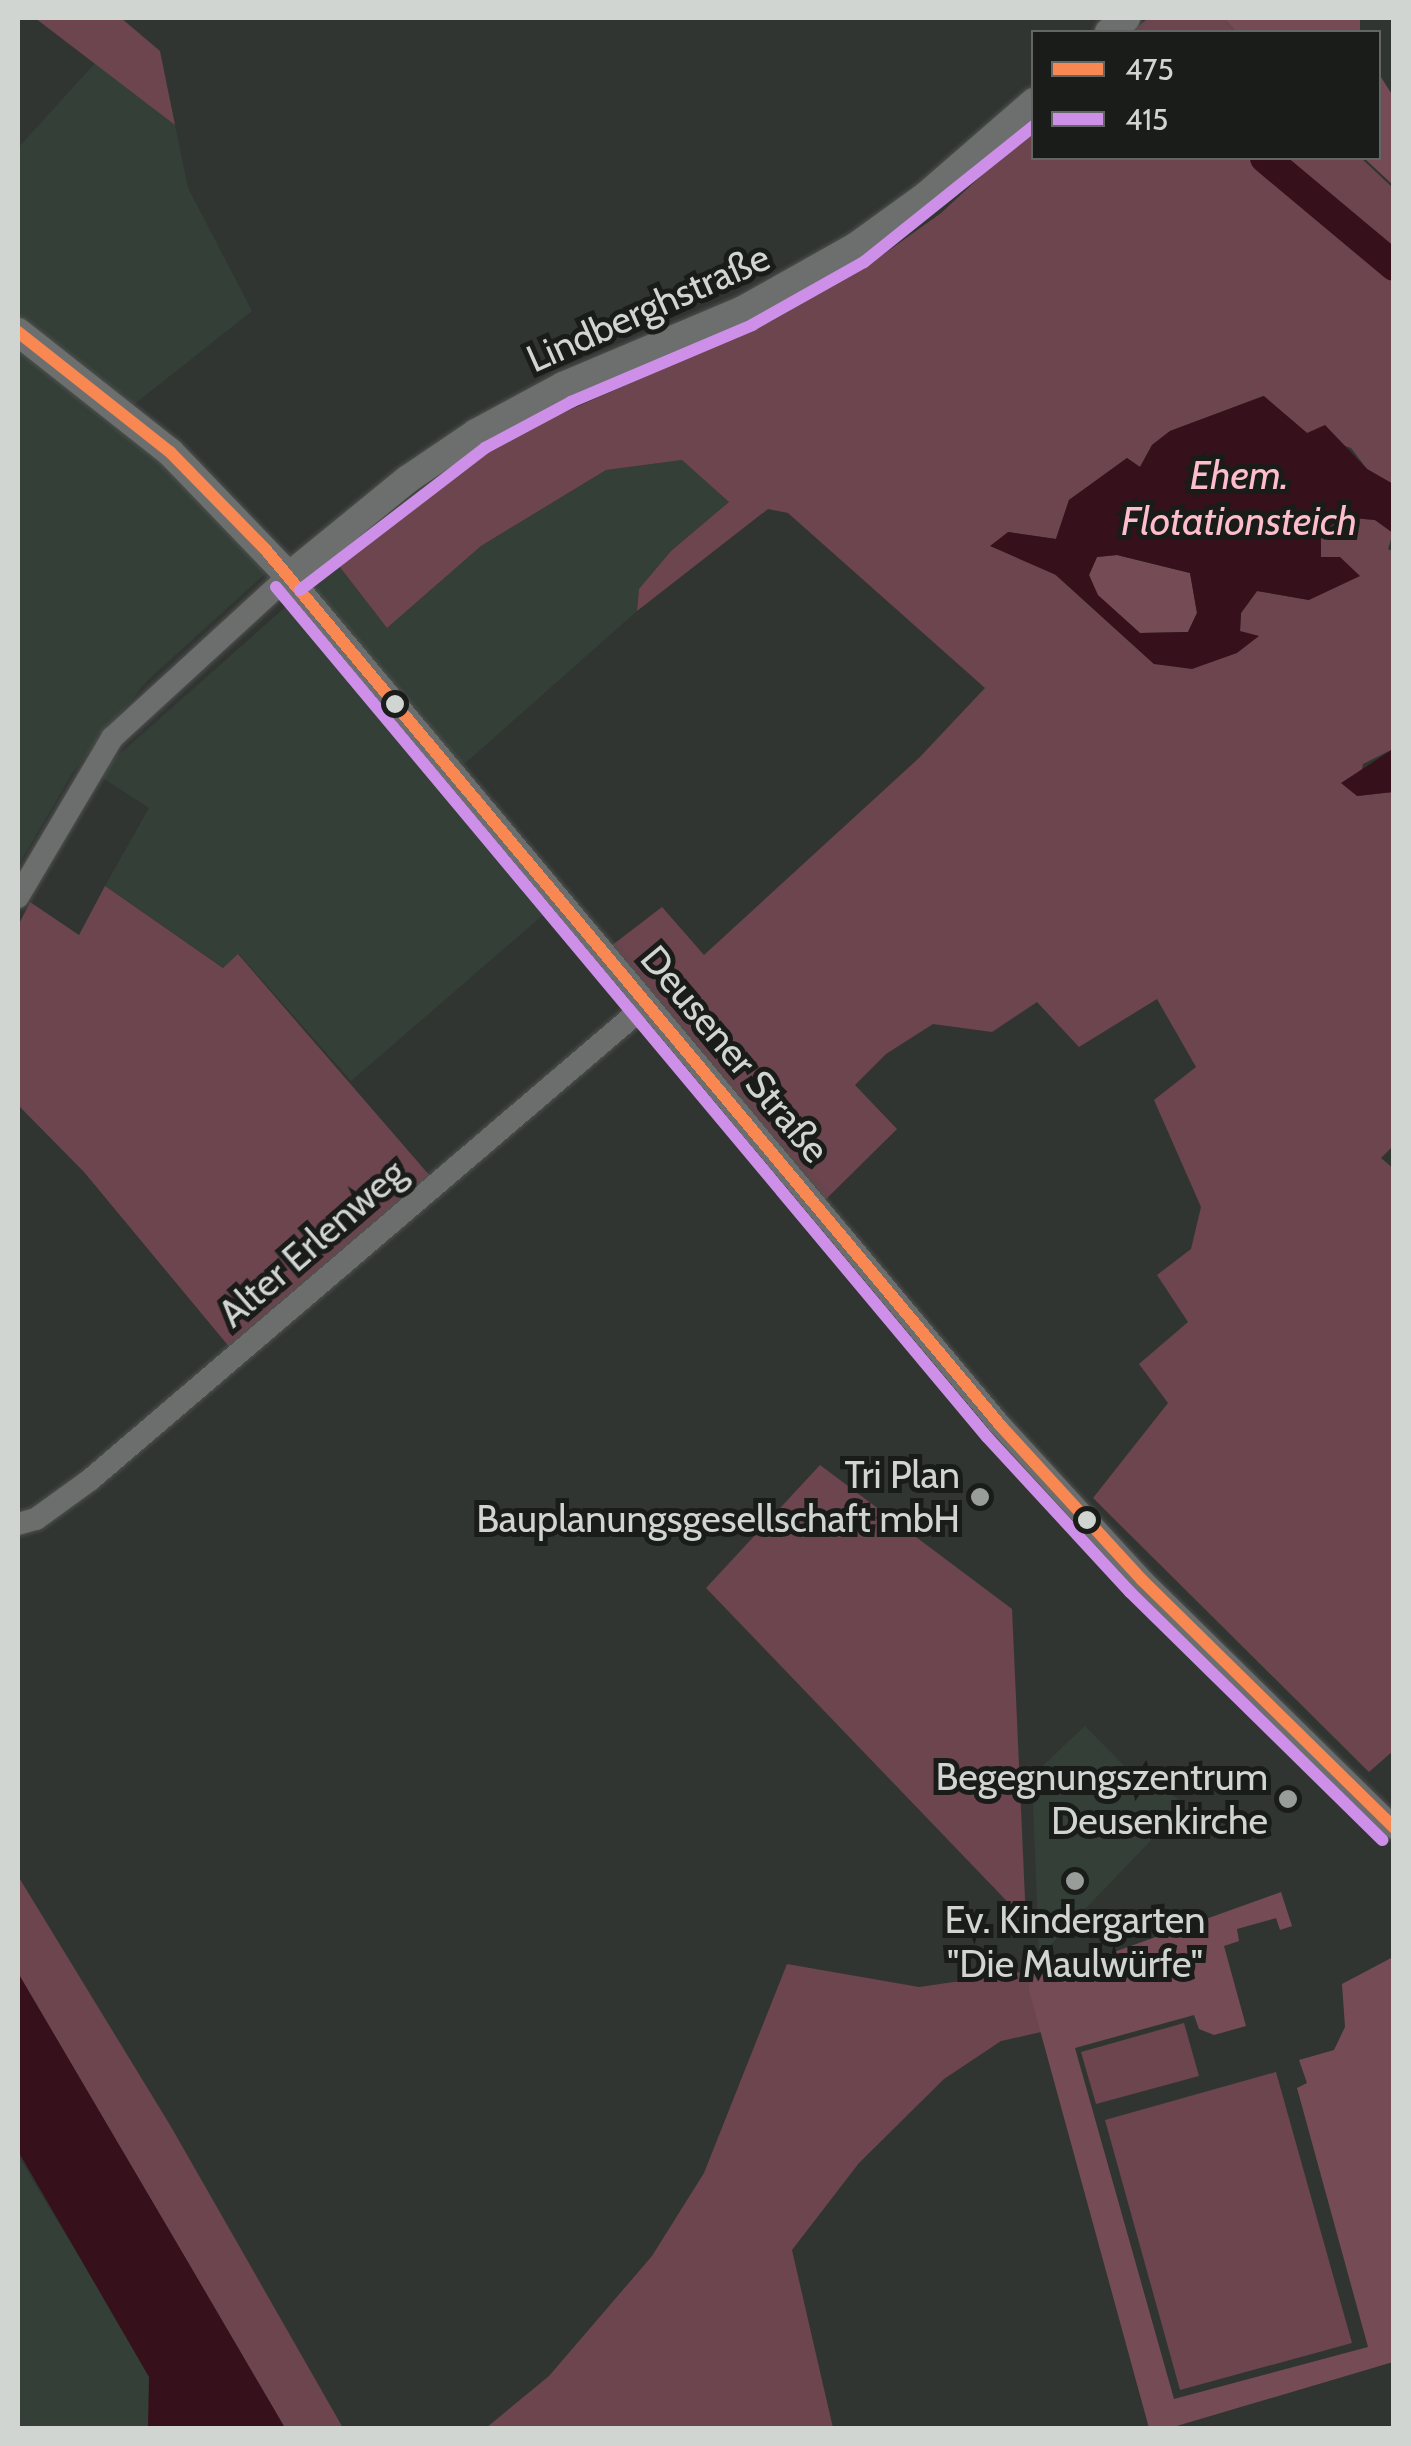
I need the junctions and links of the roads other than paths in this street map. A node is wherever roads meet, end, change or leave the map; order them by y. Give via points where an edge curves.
1 (1031, 105) edge
2 (18, 332) edge
3 (289, 576) junction
4 (18, 897) edge
5 (646, 1005) junction
6 (18, 1524) edge
7 (1394, 1828) edge

1 - 3 main road, Lindberghstraße via 927,196 855,247 742,310 563,386 476,433
2 - 3 main road, Deusener Straße via 170,452
3 - 4 street via 112,738
3 - 5 street, Deusener Straße
5 - 6 street, Alter Erlenweg via 90,1479 36,1519
5 - 7 street, Deusener Straße via 1056,1487

